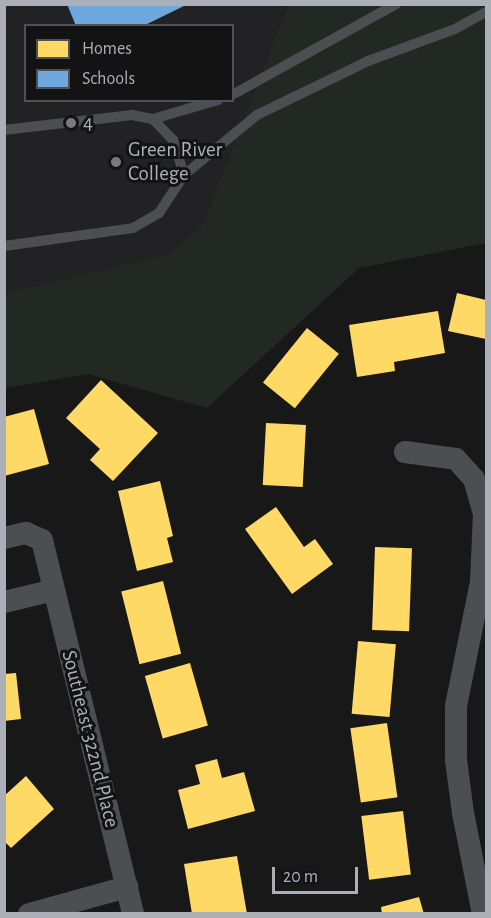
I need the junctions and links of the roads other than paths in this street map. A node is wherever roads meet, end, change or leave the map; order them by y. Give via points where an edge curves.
1 (396, 4) edge
2 (486, 12) edge
3 (234, 94) edge
4 (211, 102) edge
5 (153, 119) junction
6 (4, 130) edge
7 (184, 175) junction
8 (4, 246) edge
9 (405, 452) dead end
10 (4, 538) edge
11 (54, 590) junction
12 (4, 602) edge
13 (127, 887) junction
14 (29, 914) edge
15 (134, 914) edge
16 (483, 914) edge

1 - 3 lane
2 - 7 lane via 455,29 368,61 257,115
4 - 5 lane
5 - 6 lane via 132,115
5 - 7 lane via 173,140
7 - 8 lane via 159,213 133,228
9 - 16 street via 456,459 474,479 483,513 481,582 456,706 456,760
10 - 11 street, Southeast 322nd Place via 26,533 42,540
11 - 12 street
11 - 13 street, Southeast 322nd Place
13 - 14 street
13 - 15 street, Southeast 322nd Place

